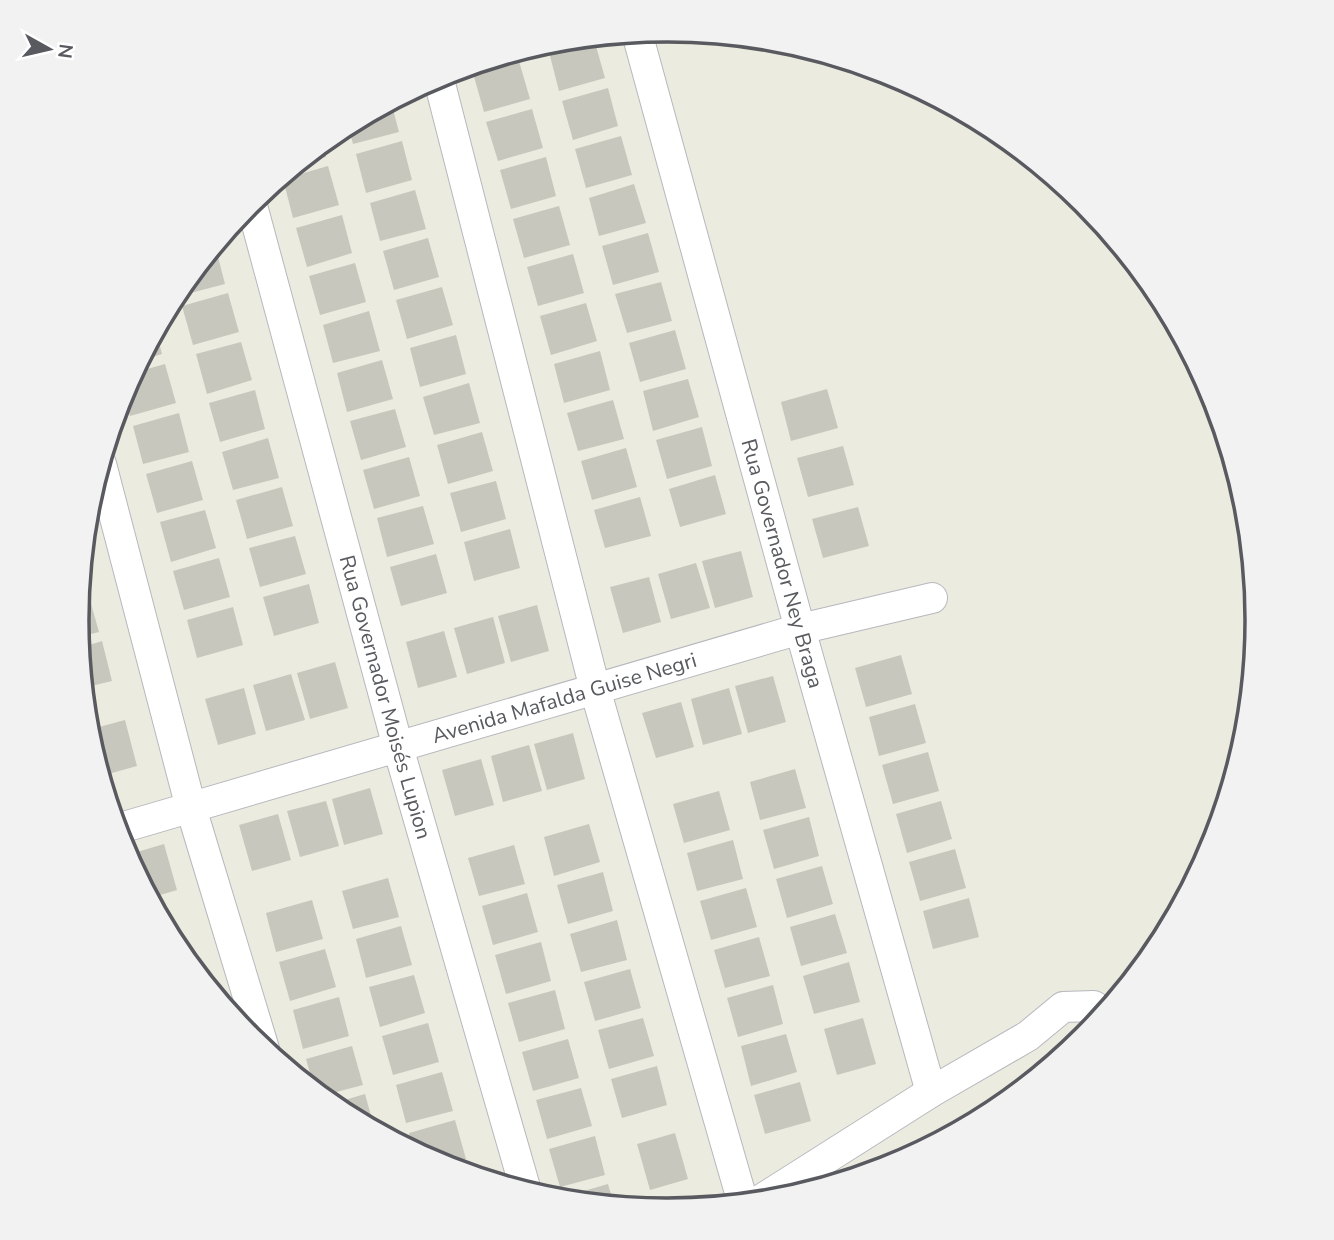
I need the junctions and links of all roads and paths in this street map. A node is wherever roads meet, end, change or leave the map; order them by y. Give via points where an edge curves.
1 (640, 43) edge
2 (441, 88) edge
3 (254, 215) edge
4 (105, 485) edge
5 (932, 598) dead end
6 (800, 629) junction
7 (595, 690) junction
8 (398, 747) junction
9 (191, 808) junction
10 (128, 827) edge
11 (1096, 1007) edge
12 (258, 1029) edge
13 (931, 1092) junction
14 (523, 1179) edge
15 (783, 1186) edge
16 (740, 1193) edge

1 - 6 street, Rua Governador Ney Braga
2 - 7 street
3 - 8 street, Rua Governador Moisés Lupion
4 - 9 street
5 - 6 street, Avenida Mafalda Guise Negri
6 - 7 street, Avenida Mafalda Guise Negri
6 - 13 street, Rua Governador Ney Braga
7 - 8 street, Avenida Mafalda Guise Negri
7 - 16 street
8 - 9 street, Avenida Mafalda Guise Negri
8 - 14 street, Rua Governador Moisés Lupion
9 - 10 street, Avenida Mafalda Guise Negri
9 - 12 street
11 - 13 street via 1063,1007 1028,1036
13 - 15 street

